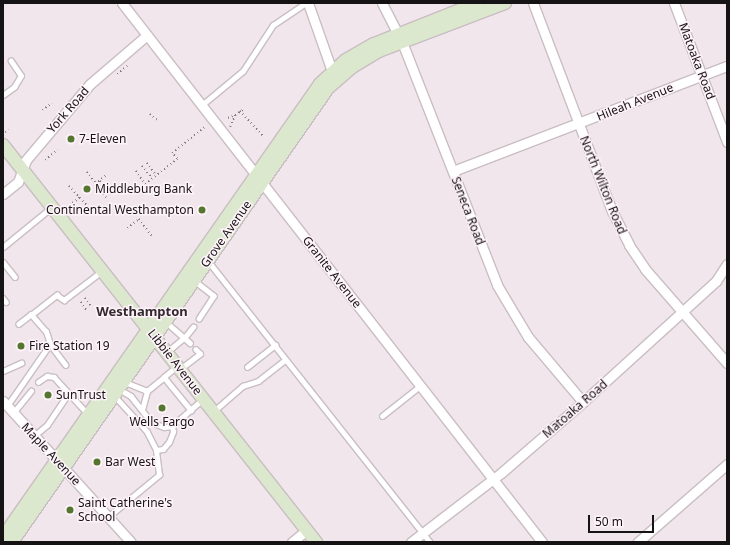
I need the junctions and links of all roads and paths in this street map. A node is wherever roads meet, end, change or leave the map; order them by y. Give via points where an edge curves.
1 (122, 3) edge
2 (307, 3) edge
3 (382, 3) edge
4 (478, 3) edge
5 (505, 3) edge
6 (532, 3) edge
7 (674, 3) edge
8 (147, 35) junction
9 (400, 38) junction
10 (11, 61) dead end
11 (127, 66) dead end
12 (727, 66) edge
13 (332, 71) junction
14 (117, 74) dead end
15 (703, 75) junction
16 (3, 95) edge
17 (52, 103) dead end
18 (202, 105) junction
19 (244, 109) dead end
20 (42, 110) dead end
21 (240, 111) junction
22 (150, 114) dead end
23 (235, 115) junction
24 (228, 118) dead end
25 (157, 120) dead end
26 (207, 125) dead end
27 (579, 125) junction
28 (230, 129) dead end
29 (9, 130) dead end
30 (6, 132) dead end
31 (264, 137) dead end
32 (727, 142) edge
33 (3, 145) edge
34 (57, 150) dead end
35 (45, 160) dead end
36 (147, 163) dead end
37 (142, 166) dead end
38 (22, 170) junction
39 (453, 171) junction
40 (87, 172) dead end
41 (136, 172) dead end
42 (106, 175) dead end
43 (156, 175) junction
44 (152, 178) junction
45 (258, 178) junction
46 (100, 180) junction
47 (96, 183) junction
48 (69, 186) dead end
49 (3, 194) edge
50 (111, 194) dead end
51 (80, 196) junction
52 (106, 198) dead end
53 (52, 207) junction
54 (64, 209) dead end
55 (91, 210) dead end
56 (127, 228) dead end
57 (152, 236) dead end
58 (3, 247) edge
59 (208, 260) junction
60 (3, 262) edge
61 (727, 264) edge
62 (102, 271) junction
63 (16, 277) dead end
64 (194, 281) junction
65 (85, 298) dead end
66 (81, 302) dead end
67 (92, 307) dead end
68 (87, 311) dead end
69 (684, 312) junction
70 (31, 315) junction
71 (199, 319) dead end
72 (166, 321) junction
73 (19, 324) dead end
74 (193, 327) dead end
75 (152, 332) junction
76 (185, 337) junction
77 (190, 343) dead end
78 (50, 344) junction
79 (275, 345) junction
80 (196, 350) dead end
81 (167, 352) junction
82 (285, 360) junction
83 (21, 363) dead end
84 (727, 363) edge
85 (66, 365) dead end
86 (179, 367) junction
87 (247, 367) dead end
88 (3, 371) edge
89 (164, 377) junction
90 (38, 382) dead end
91 (421, 385) junction
92 (119, 389) junction
93 (31, 390) dead end
94 (147, 391) junction
95 (68, 394) junction
96 (204, 399) junction
97 (583, 402) junction
98 (8, 407) edge
99 (142, 410) junction
100 (191, 410) junction
101 (214, 412) junction
102 (89, 415) junction
103 (382, 416) dead end
104 (172, 426) junction
105 (34, 436) junction
106 (156, 450) junction
107 (61, 464) junction
108 (727, 464) edge
109 (494, 478) junction
110 (109, 516) junction
111 (307, 530) junction
112 (423, 533) junction
113 (3, 537) edge
114 (126, 540) edge
115 (12, 542) edge
116 (292, 542) edge
117 (316, 542) edge
118 (411, 542) edge
119 (430, 542) edge
120 (542, 542) edge
121 (638, 542) edge

1 - 8 street, Granite Avenue
2 - 13 street
2 - 18 lane via 273,25 243,71
3 - 9 street, Seneca Road
4 - 9 street, Grove Avenue
5 - 9 street, Grove Avenue
6 - 27 street, North Wilton Road
7 - 15 street, Matoaka Road
8 - 18 street, Granite Avenue
8 - 38 street, York Road via 90,84 26,159
9 - 13 street, Grove Avenue via 359,52
9 - 39 street, Seneca Road
9 - 45 street, Grove Avenue via 365,59 328,88
10 - 16 lane via 21,76 14,87
11 - 14 path
12 - 15 street, Hileah Avenue
13 - 45 street, Grove Avenue via 310,96
15 - 27 street, Hileah Avenue
15 - 32 street, Matoaka Road
17 - 20 path
18 - 45 street, Granite Avenue
19 - 21 path
21 - 23 path
21 - 31 path
22 - 25 path
23 - 24 path
23 - 28 path
26 - 43 path via 172,153 177,159
27 - 39 street, Hileah Avenue
27 - 69 street, North Wilton Road via 612,211 629,245 645,269
29 - 30 path
33 - 38 street, Libbie Avenue
34 - 35 path
36 - 43 path
37 - 44 path
38 - 49 street, York Road via 18,182
38 - 53 street, Libbie Avenue
39 - 97 street, Seneca Road via 497,285 528,337
40 - 47 path
41 - 44 path via 145,184
42 - 46 path
43 - 44 path
45 - 59 street, Grove Avenue
45 - 75 street, Grove Avenue
45 - 91 street, Granite Avenue
46 - 47 path
46 - 50 path
47 - 52 path
48 - 51 path
51 - 54 path
51 - 55 path
53 - 58 lane
53 - 62 street, Libbie Avenue
56 - 57 path via 139,219
59 - 64 street, Grove Avenue
59 - 79 lane
60 - 63 lane
61 - 69 street, Matoaka Road via 716,281
62 - 70 lane via 64,300 57,295
62 - 75 street, Libbie Avenue
64 - 71 lane via 214,296
64 - 72 street, Grove Avenue
65 - 67 path
66 - 68 path
69 - 84 street, North Wilton Road
69 - 97 street, Matoaka Road
70 - 73 lane
70 - 78 lane via 46,332
72 - 75 street, Grove Avenue
72 - 76 lane
74 - 76 lane
75 - 81 street, Libbie Avenue
75 - 92 street, Grove Avenue
75 - 102 street, Grove Avenue
76 - 77 lane
76 - 81 lane
78 - 85 lane
78 - 98 lane
79 - 82 lane
79 - 87 lane
80 - 86 lane via 200,354
81 - 86 street, Libbie Avenue
82 - 101 lane via 258,382 243,386
82 - 112 lane
83 - 88 lane
86 - 89 lane
86 - 96 street, Libbie Avenue
89 - 94 lane
89 - 100 lane
90 - 95 lane via 44,377 51,376
91 - 103 lane
91 - 109 street, Granite Avenue
92 - 94 lane
92 - 99 lane via 131,396
92 - 106 lane
92 - 107 street, Grove Avenue
93 - 98 lane
94 - 99 lane
95 - 102 lane
95 - 105 lane via 47,424
96 - 100 lane
96 - 101 street, Libbie Avenue
97 - 109 street, Matoaka Road
98 - 105 street, Maple Avenue
99 - 104 lane via 157,426
100 - 104 lane
101 - 111 street, Libbie Avenue
102 - 107 street, Grove Avenue
104 - 106 lane via 173,432 169,442 163,449
105 - 107 street, Maple Avenue
106 - 110 lane via 159,476 156,481
107 - 110 street, Maple Avenue
107 - 113 street, Grove Avenue
107 - 115 street, Grove Avenue
108 - 121 street
109 - 112 street, Matoaka Road
109 - 120 street, Granite Avenue
110 - 114 street, Maple Avenue
111 - 116 street
111 - 117 street, Libbie Avenue
112 - 118 street, Matoaka Road
112 - 119 lane

